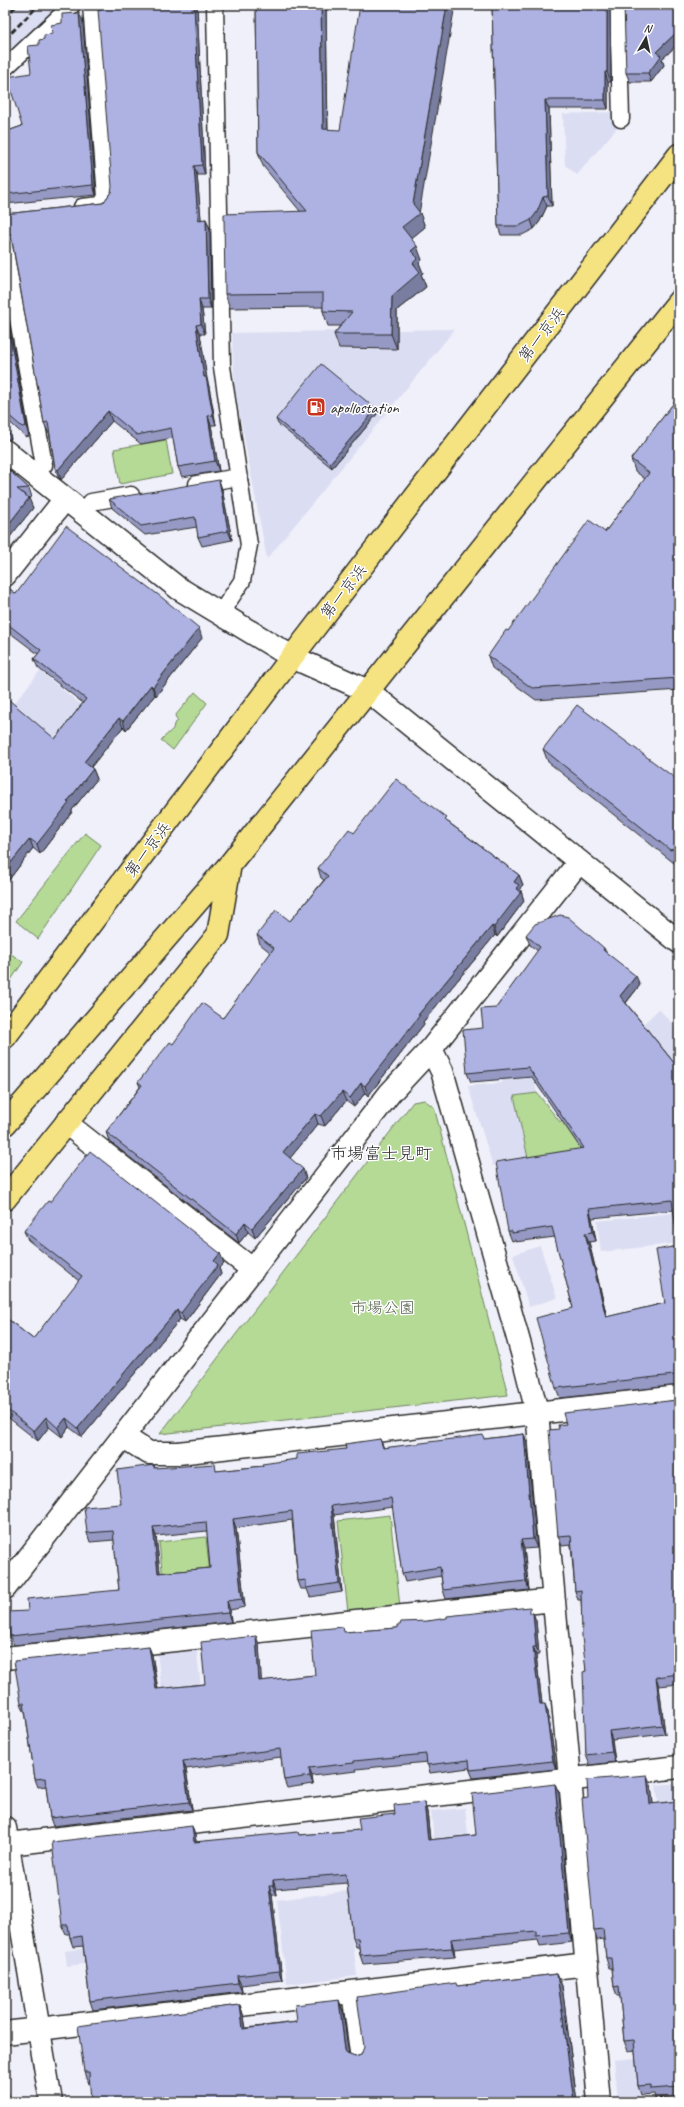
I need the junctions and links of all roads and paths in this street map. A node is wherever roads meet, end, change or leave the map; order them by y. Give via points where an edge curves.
1 (72, 5) edge
2 (91, 5) edge
3 (215, 5) edge
4 (618, 5) edge
5 (5, 68) edge
6 (621, 119) dead end
7 (679, 155) edge
8 (64, 208) edge
9 (5, 246) edge
10 (679, 301) edge
11 (5, 451) edge
12 (35, 475) junction
13 (239, 477) junction
14 (185, 486) edge
15 (146, 493) edge
16 (65, 499) junction
17 (83, 513) junction
18 (5, 575) edge
19 (220, 614) junction
20 (292, 657) junction
21 (368, 691) junction
22 (579, 862) junction
23 (230, 864) junction
24 (679, 942) edge
25 (7, 1032) edge
26 (431, 1049) junction
27 (66, 1123) junction
28 (5, 1124) edge
29 (5, 1199) edge
30 (253, 1270) junction
31 (679, 1397) edge
32 (537, 1412) junction
33 (124, 1437) junction
34 (5, 1588) edge
35 (554, 1600) junction
36 (5, 1658) edge
37 (679, 1767) edge
38 (570, 1780) junction
39 (6, 1836) edge
40 (587, 1964) junction
41 (350, 1992) junction
42 (39, 2029) junction
43 (5, 2033) edge
44 (359, 2060) edge
45 (51, 2102) edge
46 (599, 2102) edge

1 - 5 lane
2 - 8 lane via 106,197 101,205
3 - 13 lane via 222,367
4 - 6 lane
7 - 20 highway, 第一京浜
9 - 12 lane via 44,465
10 - 21 highway
11 - 12 street
12 - 16 street
13 - 14 lane
13 - 19 lane via 249,544 242,581
15 - 17 lane via 91,502
16 - 17 street
16 - 18 street
17 - 19 street via 178,588
19 - 20 street
20 - 21 street
20 - 25 highway, 第一京浜
21 - 22 street
21 - 23 highway
22 - 24 street
22 - 26 street
23 - 27 highway via 218,935
23 - 28 highway
26 - 30 street via 390,1093
26 - 32 street via 442,1071
27 - 29 highway
27 - 30 street
30 - 33 street
31 - 32 street
32 - 33 street via 178,1453 149,1453
32 - 35 street
33 - 34 street
35 - 36 street
35 - 38 street
37 - 38 street
38 - 39 street
38 - 40 street
39 - 42 street
40 - 41 street
40 - 46 street
41 - 42 street
41 - 44 lane
42 - 43 street
42 - 45 street

